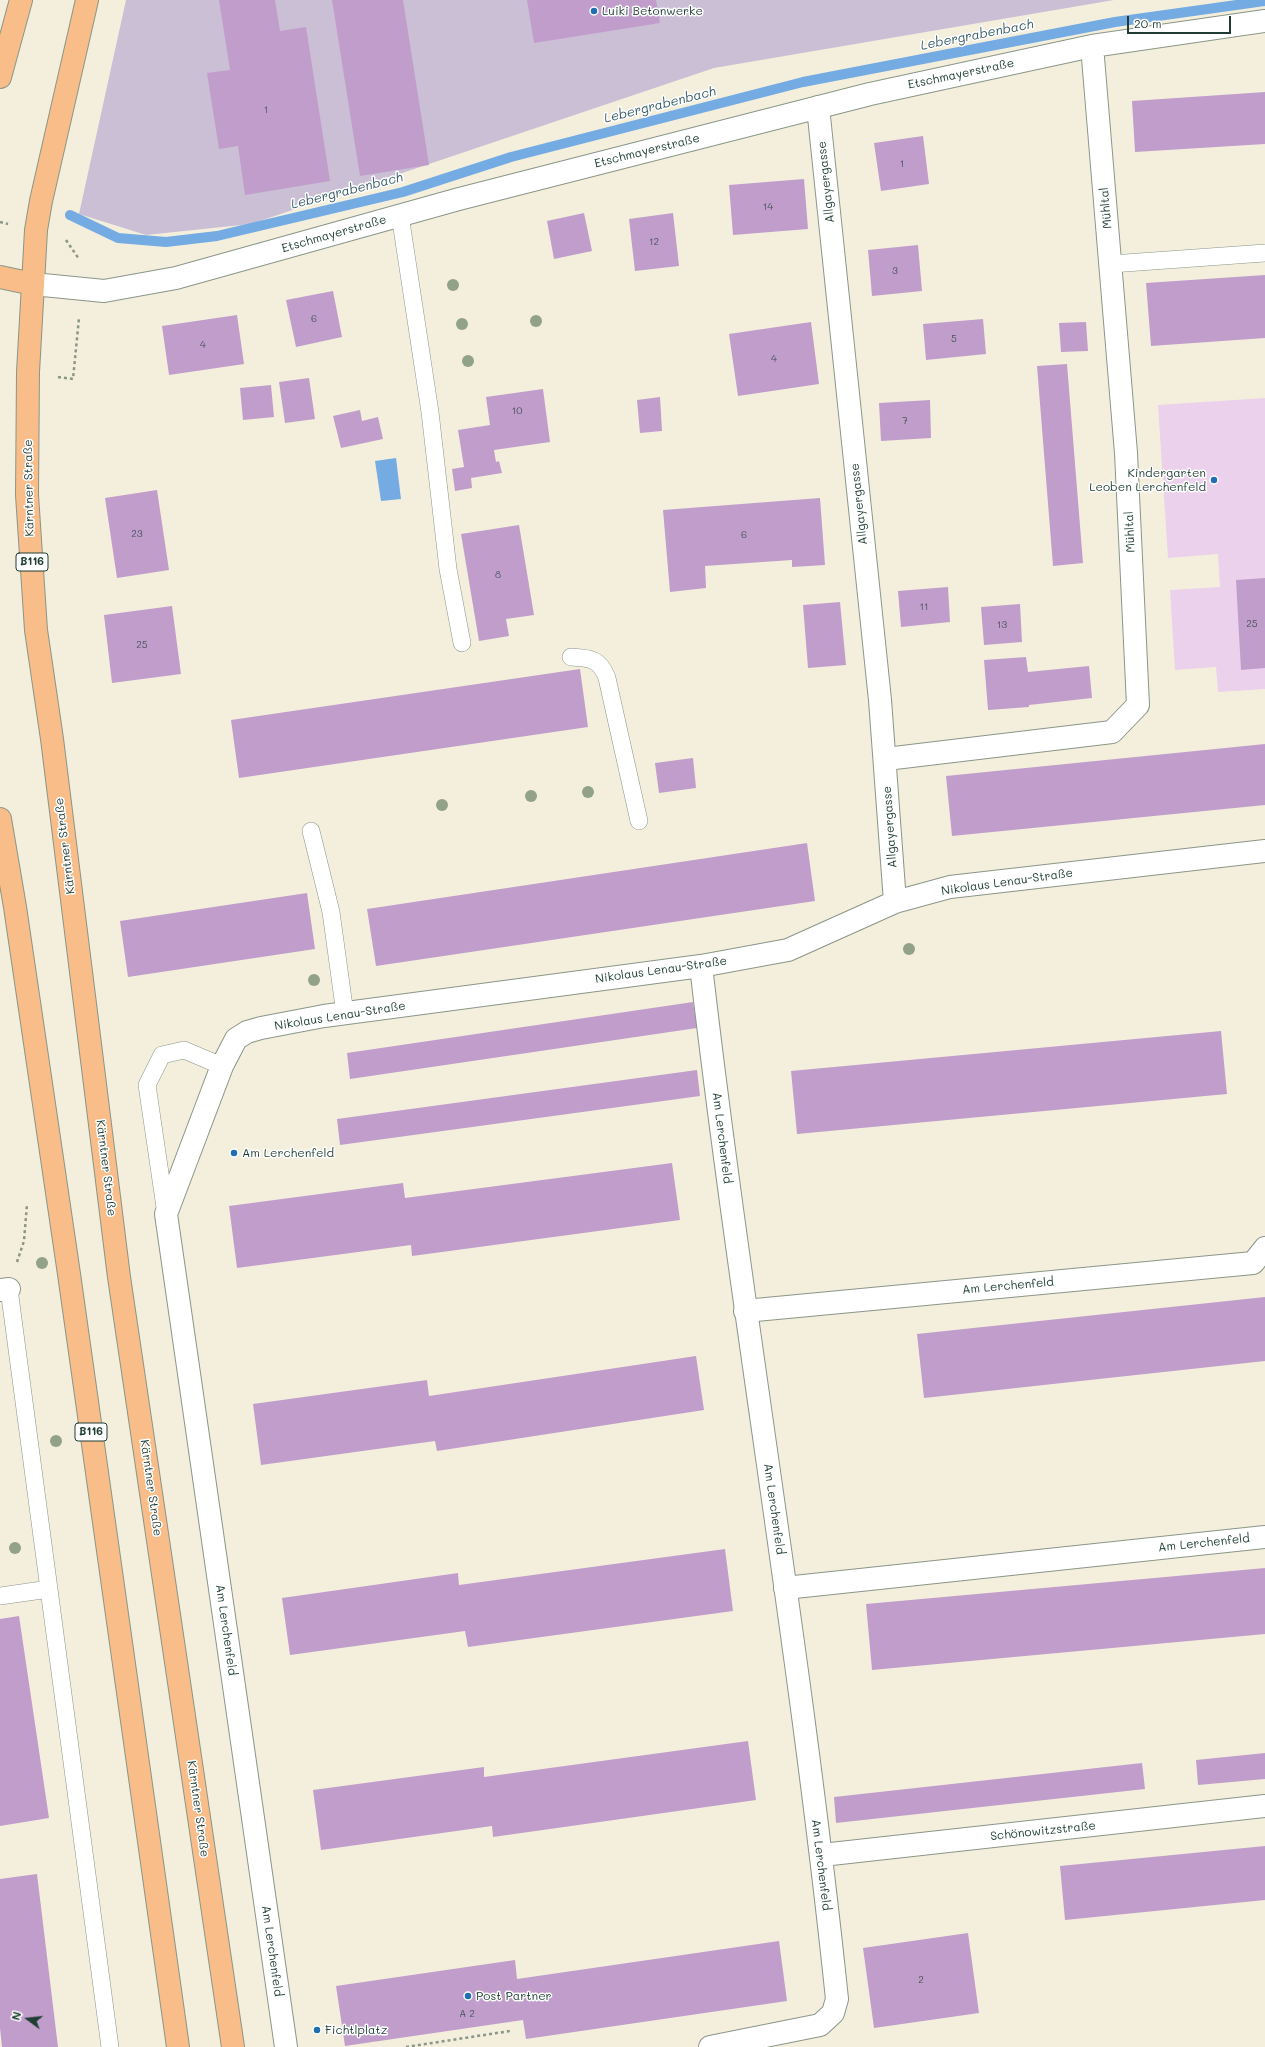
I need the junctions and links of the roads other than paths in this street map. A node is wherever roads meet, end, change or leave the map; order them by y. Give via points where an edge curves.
1 (21, 0) edge
2 (87, 0) edge
3 (1265, 21) edge
4 (1092, 46) junction
5 (0, 78) edge
6 (818, 107) junction
7 (400, 215) junction
8 (1265, 253) edge
9 (1111, 264) junction
10 (0, 277) edge
11 (33, 284) junction
12 (462, 642) dead end
13 (571, 657) dead end
14 (886, 759) junction
15 (0, 818) edge
16 (639, 821) dead end
17 (311, 831) dead end
18 (1265, 851) edge
19 (895, 902) junction
20 (701, 966) junction
21 (345, 1014) junction
22 (222, 1066) junction
23 (166, 1214) junction
24 (1265, 1248) edge
25 (4, 1289) edge
26 (745, 1310) junction
27 (1265, 1537) edge
28 (785, 1588) junction
29 (49, 1589) junction
30 (0, 1596) edge
31 (1265, 1806) edge
32 (822, 1855) junction
33 (110, 2047) edge
34 (178, 2047) edge
35 (233, 2047) edge
36 (286, 2047) edge
37 (710, 2047) edge

1 - 5 main road
2 - 11 main road, Kärntner Straße via 41,201 36,230
3 - 4 street, Etschmayerstraße
4 - 6 street, Etschmayerstraße
4 - 9 street, Mühltal
6 - 7 street, Etschmayerstraße
6 - 14 street, Allgayergasse
7 - 11 street, Etschmayerstraße via 176,278 104,291
7 - 12 lane via 430,412 448,568
8 - 9 lane
9 - 14 street, Mühltal via 1126,454 1138,704 1112,732
10 - 11 main road
11 - 35 main road, Kärntner Straße / B116 via 28,372 27,495 36,630 52,739 119,1277
13 - 16 lane via 595,660 603,667
14 - 19 street, Allgayergasse
15 - 34 main road, B116 via 68,1267
17 - 21 lane via 330,912
18 - 19 street, Nikolaus Lenau-Straße via 950,887
19 - 20 street, Nikolaus Lenau-Straße via 788,950
20 - 21 street, Nikolaus Lenau-Straße
20 - 26 street, Am Lerchenfeld
21 - 22 street, Nikolaus Lenau-Straße via 247,1032 236,1039
22 - 23 street, Nikolaus Lenau-Straße
22 - 23 lane via 184,1050 162,1055 147,1085
23 - 36 street, Am Lerchenfeld
24 - 26 street, Am Lerchenfeld via 1254,1263
25 - 29 lane
26 - 28 street, Am Lerchenfeld
27 - 28 street, Am Lerchenfeld
28 - 32 street, Am Lerchenfeld
29 - 30 lane
29 - 33 lane
31 - 32 street, Schönowitzstraße
32 - 37 street, Am Lerchenfeld via 837,1999 833,2013 820,2025 813,2027

